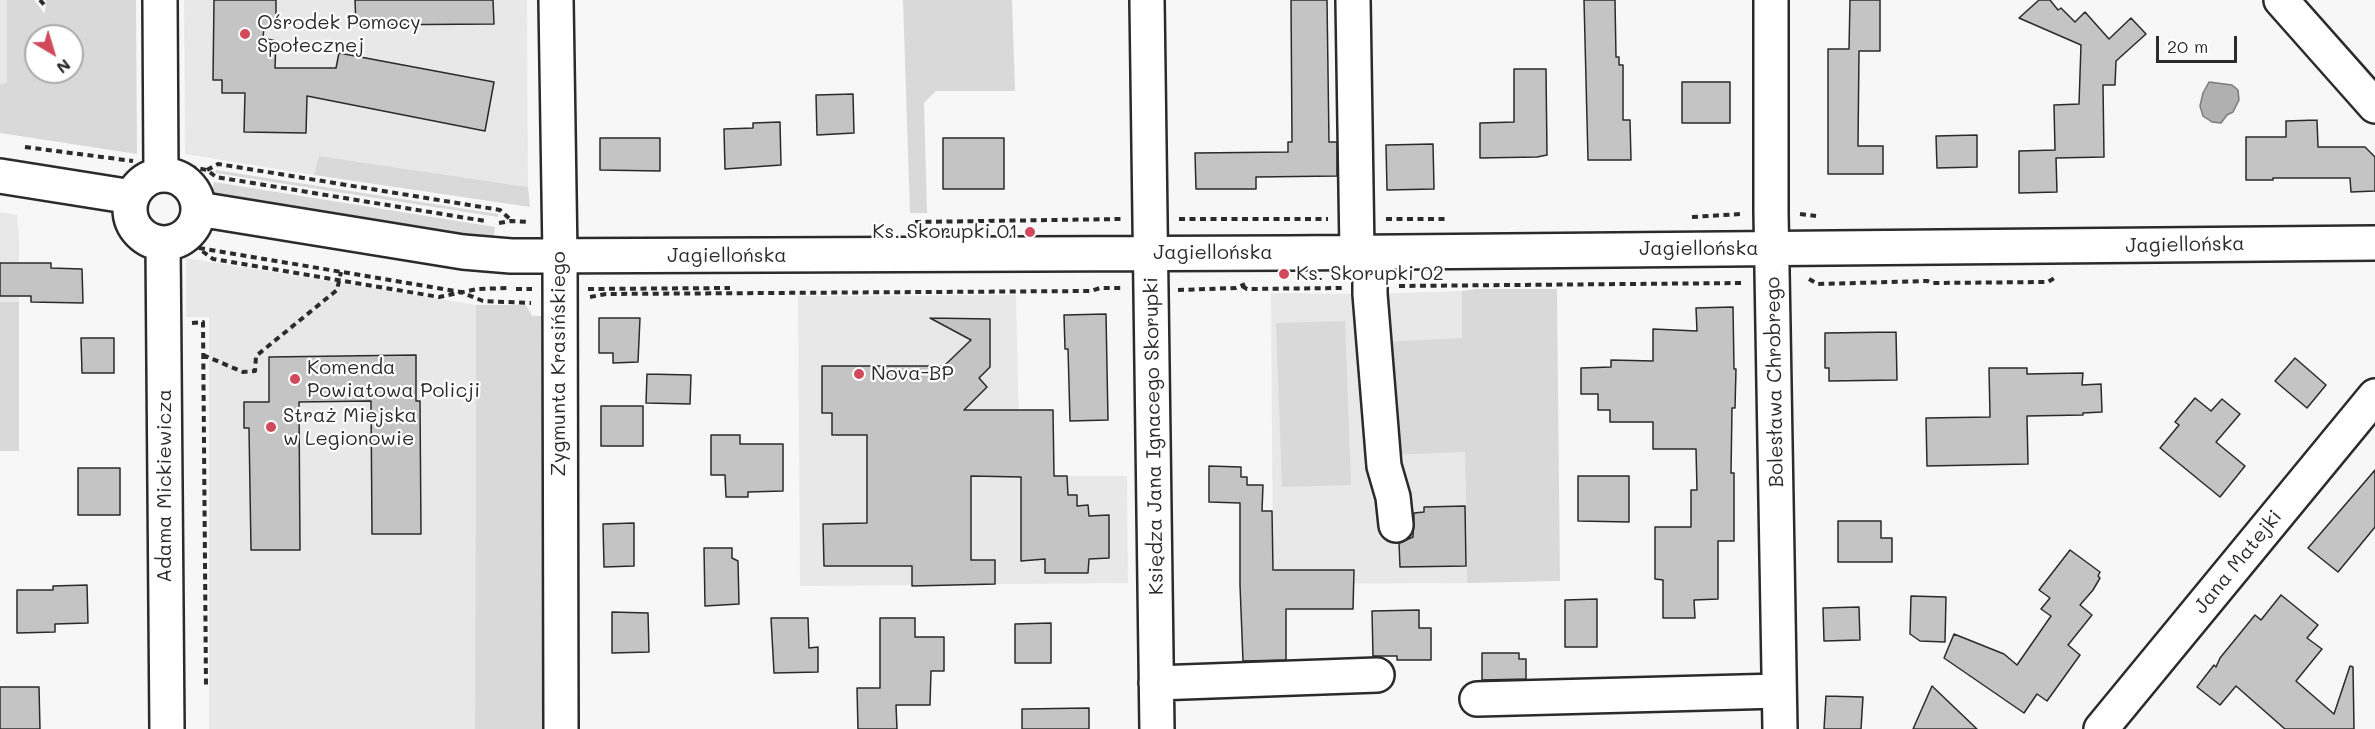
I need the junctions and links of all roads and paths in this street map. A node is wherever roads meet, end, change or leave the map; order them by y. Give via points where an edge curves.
1 (40, 0) edge
2 (160, 0) edge
3 (556, 0) edge
4 (1147, 0) edge
5 (1353, 0) edge
6 (1771, 0) edge
7 (2281, 0) edge
8 (46, 8) dead end
9 (2375, 105) edge
10 (24, 147) dead end
11 (161, 167) junction
12 (207, 170) junction
13 (0, 176) edge
14 (132, 197) junction
15 (198, 209) junction
16 (1771, 213) junction
17 (1151, 218) junction
18 (1683, 218) dead end
19 (1356, 219) junction
20 (1450, 219) dead end
21 (486, 222) dead end
22 (498, 224) dead end
23 (2375, 243) edge
24 (176, 248) junction
25 (1773, 249) junction
26 (1152, 254) junction
27 (560, 256) junction
28 (1366, 262) junction
29 (341, 272) junction
30 (1249, 282) dead end
31 (1748, 283) dead end
32 (1125, 288) dead end
33 (1174, 290) dead end
34 (581, 302) dead end
35 (534, 303) dead end
36 (183, 323) dead end
37 (203, 356) junction
38 (2375, 396) edge
39 (1396, 525) dead end
40 (1377, 675) dead end
41 (1156, 682) junction
42 (206, 685) dead end
43 (1779, 691) junction
44 (1477, 699) dead end
45 (167, 729) edge
46 (561, 729) edge
47 (1157, 729) edge
48 (1780, 729) edge
49 (2101, 729) edge

1 - 8 path
2 - 11 street
3 - 27 street, Zygmunta Krasińskiego
4 - 17 street, Księdza Jana Ignacego Skorupki
5 - 19 street
6 - 16 street, Bolesława Chrobrego
7 - 9 street
10 - 11 path
11 - 12 path
11 - 14 street
11 - 15 street via 187,184
12 - 21 path via 216,177
12 - 22 path via 218,164 500,210 511,221
13 - 14 street
14 - 24 street via 133,224 145,238
15 - 24 street via 188,234
15 - 27 street, Jagiellońska via 463,252
16 - 18 path
16 - 25 street, Bolesława Chrobrego
17 - 19 path
17 - 26 street, Księdza Jana Ignacego Skorupki
19 - 20 path
19 - 28 street
23 - 25 street, Jagiellońska
24 - 29 path via 205,248
24 - 45 street, Adama Mickiewicza
25 - 28 street, Jagiellońska
25 - 43 street, Bolesława Chrobrego
26 - 27 street, Jagiellońska
26 - 28 street, Jagiellońska
26 - 41 street, Księdza Jana Ignacego Skorupki
27 - 46 street, Zygmunta Krasińskiego
28 - 31 path via 1387,287
28 - 39 street via 1384,466
29 - 35 path via 461,292 483,301
29 - 37 path via 337,290 256,356 255,371 243,372
30 - 33 path via 1236,288
32 - 34 path via 606,294
36 - 37 path via 203,322
37 - 42 path
38 - 49 street, Jana Matejki
40 - 41 street
41 - 47 street, Księdza Jana Ignacego Skorupki
43 - 44 street
43 - 48 street, Bolesława Chrobrego

